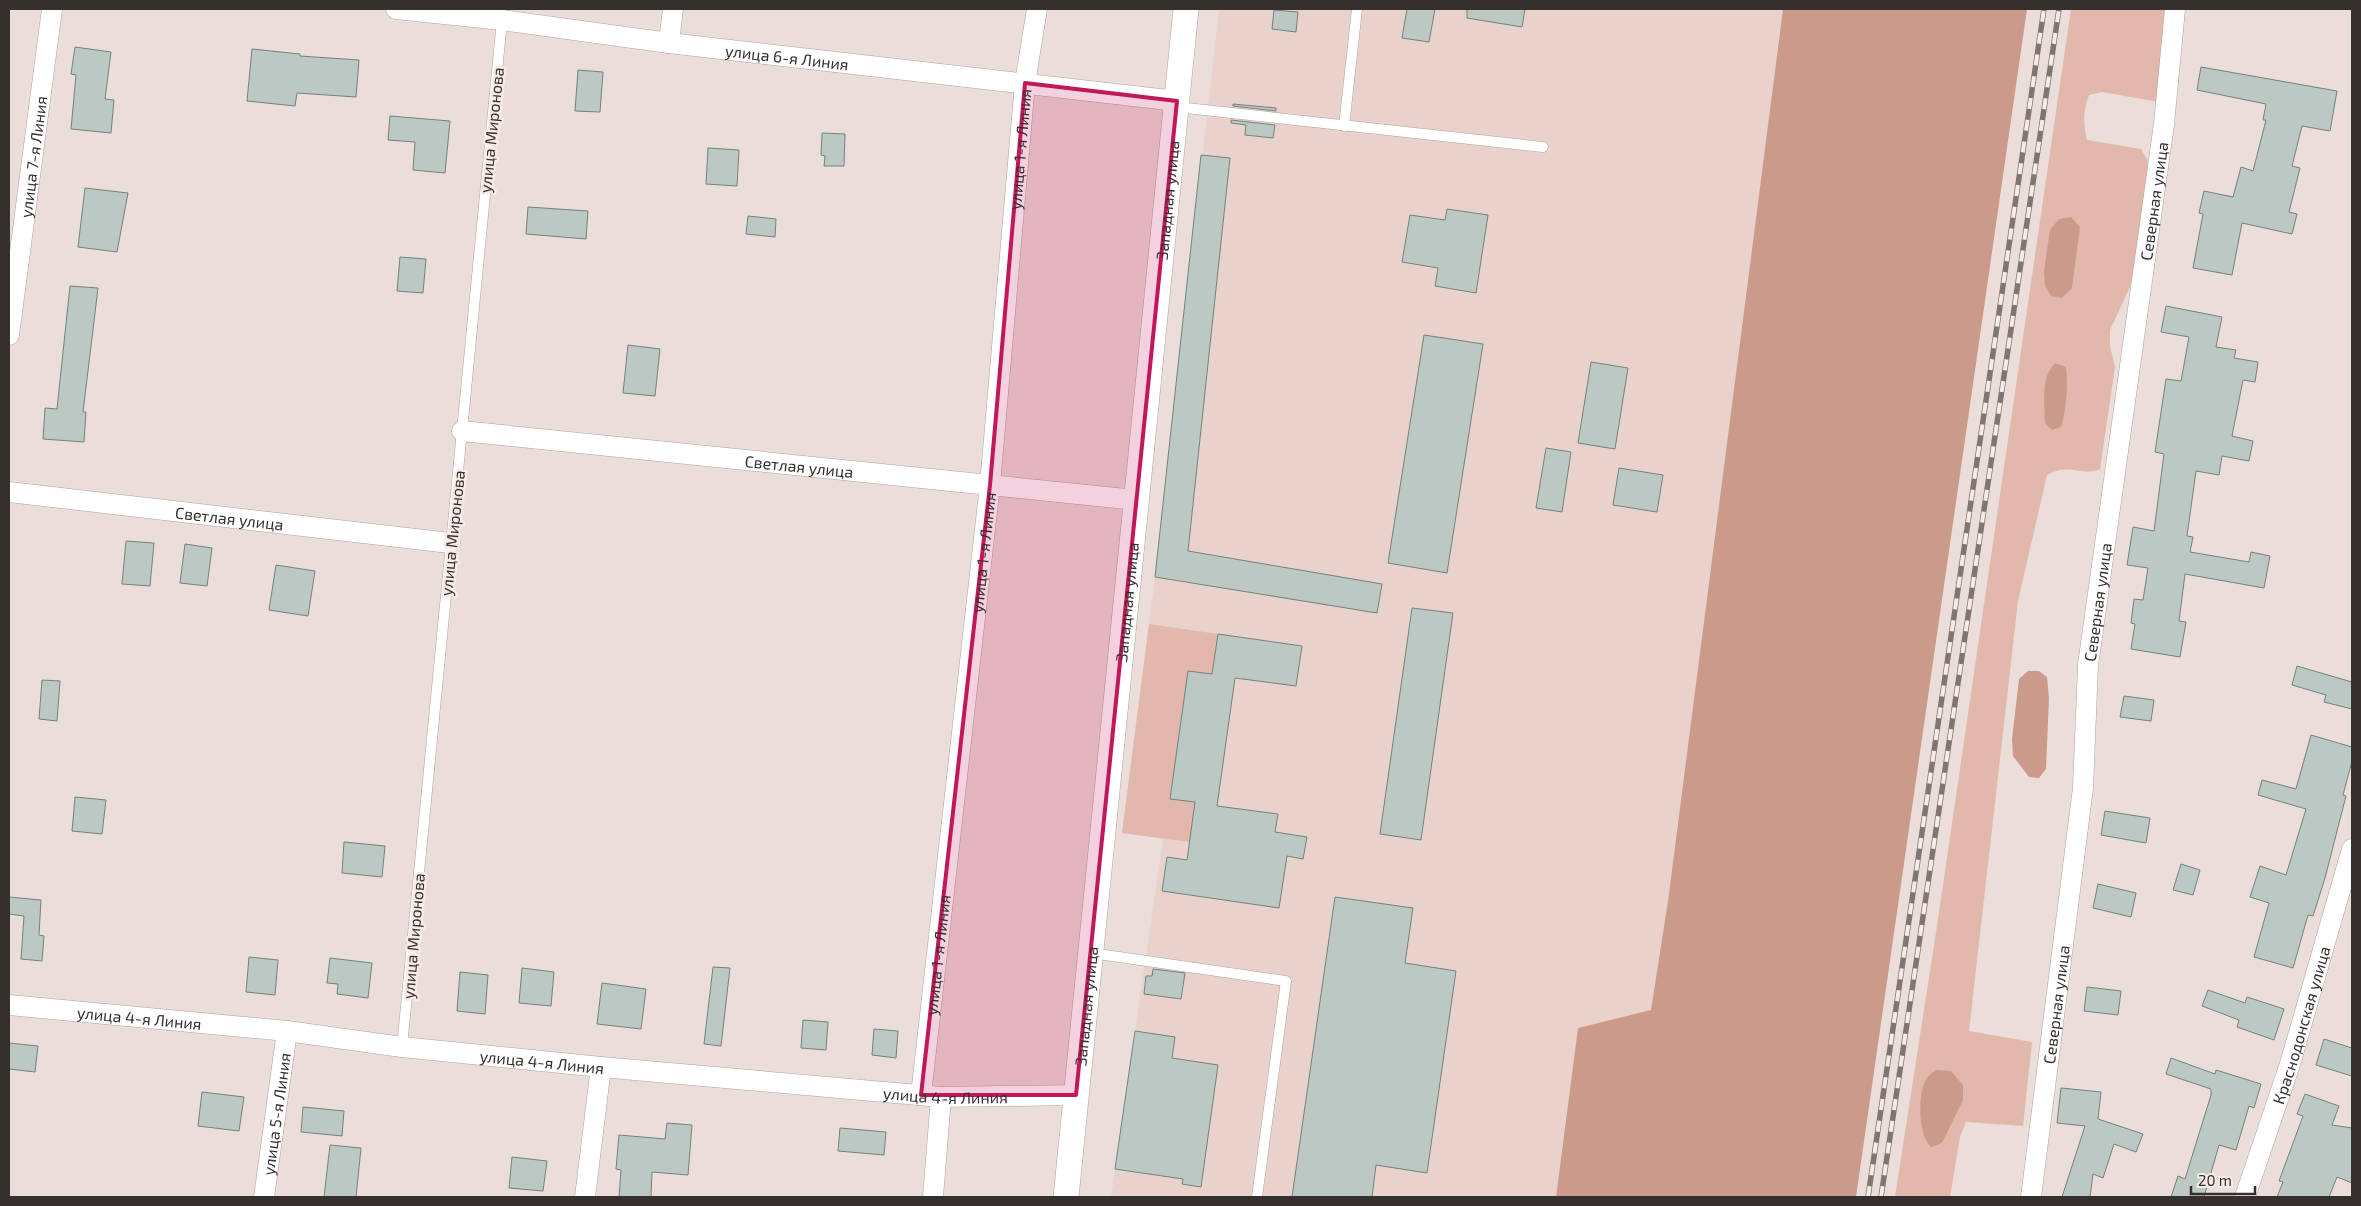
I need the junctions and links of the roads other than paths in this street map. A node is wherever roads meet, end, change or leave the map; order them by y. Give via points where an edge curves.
1 (52, 9) edge
2 (396, 9) edge
3 (673, 9) edge
4 (1037, 9) edge
5 (1186, 9) edge
6 (1357, 9) edge
7 (2175, 9) edge
8 (502, 20) junction
9 (669, 43) junction
10 (1025, 83) junction
11 (1177, 104) junction
12 (1344, 126) junction
13 (1543, 147) dead end
14 (9, 335) edge
15 (462, 431) junction
16 (990, 485) junction
17 (9, 492) edge
18 (1136, 500) junction
19 (450, 543) junction
20 (2352, 849) edge
21 (1090, 953) junction
22 (9, 1005) edge
23 (287, 1031) junction
24 (402, 1047) junction
25 (601, 1067) junction
26 (921, 1095) junction
27 (1076, 1095) junction
28 (941, 1097) junction
29 (264, 1197) edge
30 (584, 1197) edge
31 (933, 1197) edge
32 (1066, 1197) edge
33 (1256, 1197) edge
34 (2031, 1197) edge
35 (2245, 1197) edge

1 - 14 street, улица 7-я Линия
2 - 8 street, улица 6-я Линия
3 - 9 street
4 - 10 street, улица 1-я Линия
5 - 11 street, Западная улица
6 - 12 lane
7 - 34 street, Северная улица via 2164,124 2088,665 2082,788
8 - 9 street, улица 6-я Линия
8 - 15 lane, улица Миронова
9 - 10 street, улица 6-я Линия
10 - 11 street, улица 6-я Линия
10 - 16 street, улица 1-я Линия
11 - 12 lane
11 - 18 street, Западная улица
12 - 13 lane
15 - 16 street, Светлая улица
15 - 19 lane, улица Миронова
16 - 18 street, Светлая улица
16 - 26 street, улица 1-я Линия
17 - 19 street, Светлая улица
18 - 21 street, Западная улица
19 - 24 lane, улица Миронова
20 - 35 street, Краснодонская улица via 2290,1064
21 - 27 street, Западная улица
21 - 33 lane via 1286,981
22 - 23 street, улица 4-я Линия
23 - 24 street, улица 4-я Линия
23 - 29 street, улица 5-я Линия
24 - 25 street, улица 4-я Линия
25 - 26 street, улица 4-я Линия
25 - 30 street
26 - 28 street, улица 4-я Линия
27 - 28 street, улица 4-я Линия
27 - 32 street, Западная улица
28 - 31 street

